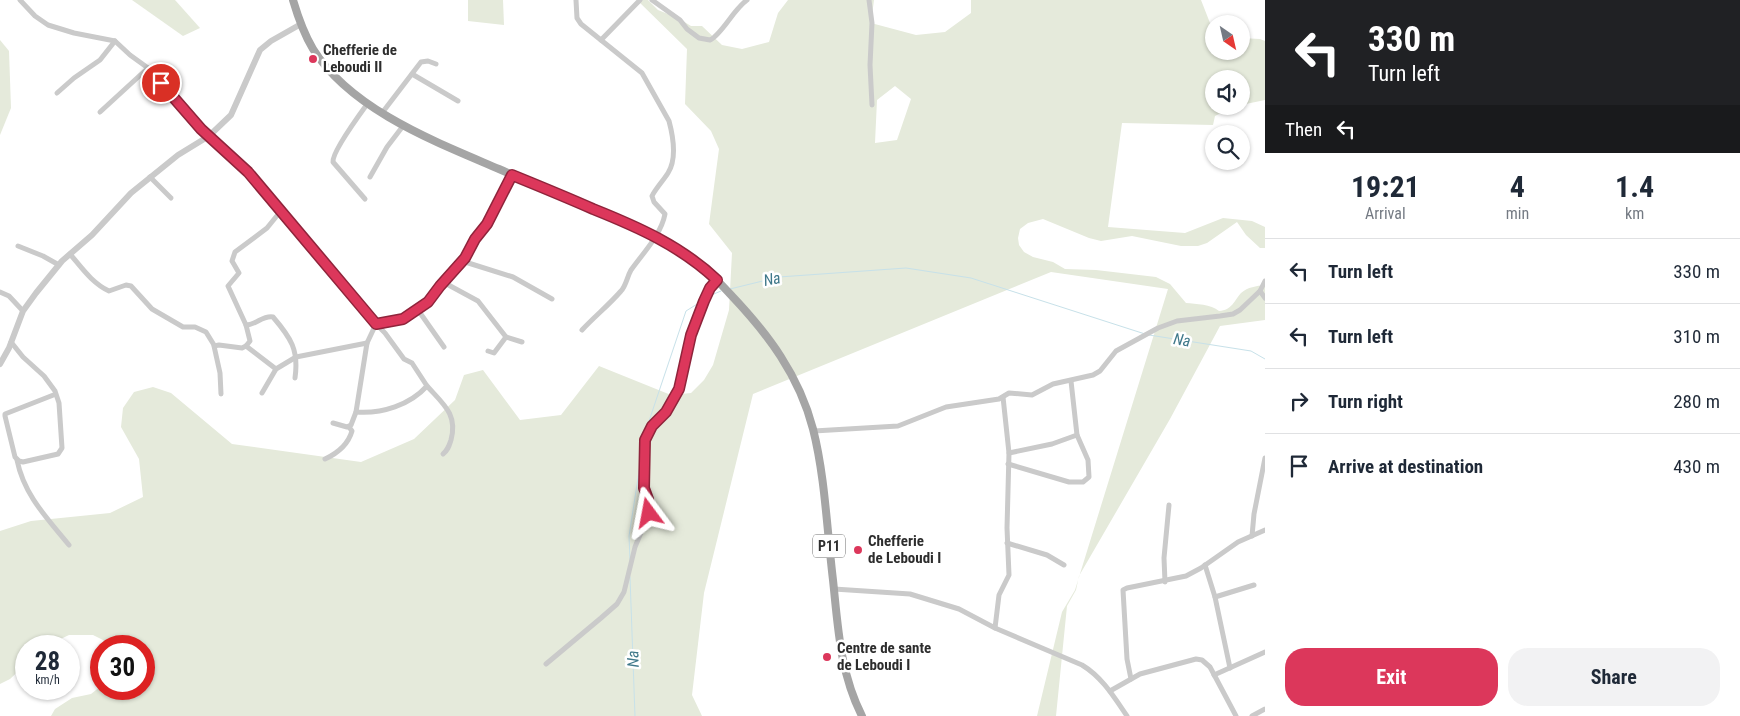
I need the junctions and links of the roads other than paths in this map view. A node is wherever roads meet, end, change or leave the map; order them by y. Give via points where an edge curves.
1 (20, 0) edge
2 (293, 0) edge
3 (576, 0) edge
4 (640, 0) edge
5 (652, 0) edge
6 (747, 0) edge
7 (868, 0) edge
8 (301, 24) junction
9 (601, 40) junction
10 (115, 41) junction
11 (436, 64) dead end
12 (148, 68) junction
13 (412, 74) junction
14 (57, 93) dead end
15 (458, 102) dead end
16 (368, 103) junction
17 (872, 105) dead end
18 (100, 112) dead end
19 (382, 113) junction
20 (403, 126) junction
21 (209, 136) junction
22 (512, 175) junction
23 (150, 177) junction
24 (370, 177) dead end
25 (171, 198) dead end
26 (365, 199) dead end
27 (280, 212) junction
28 (656, 236) junction
29 (18, 246) dead end
30 (70, 254) junction
31 (462, 261) junction
32 (59, 265) junction
33 (717, 280) junction
34 (1265, 281) edge
35 (443, 282) junction
36 (1260, 291) junction
37 (0, 292) edge
38 (1265, 298) edge
39 (552, 299) dead end
40 (418, 310) junction
41 (23, 311) junction
42 (246, 324) junction
43 (376, 324) junction
44 (582, 330) dead end
45 (506, 337) junction
46 (11, 342) junction
47 (522, 342) dead end
48 (367, 343) junction
49 (214, 345) junction
50 (246, 346) junction
51 (444, 347) dead end
52 (488, 351) dead end
53 (296, 357) junction
54 (0, 364) edge
55 (276, 369) junction
56 (294, 378) dead end
57 (1071, 381) junction
58 (427, 386) junction
59 (262, 393) dead end
60 (56, 394) junction
61 (221, 394) dead end
62 (1003, 397) junction
63 (356, 412) junction
64 (333, 423) dead end
65 (349, 427) junction
66 (814, 431) junction
67 (1077, 434) junction
68 (1009, 453) junction
69 (443, 454) dead end
70 (1265, 458) edge
71 (325, 459) dead end
72 (17, 460) junction
73 (1008, 464) junction
74 (1168, 505) dead end
75 (1265, 530) edge
76 (1252, 536) junction
77 (1007, 543) junction
78 (69, 545) dead end
79 (1064, 565) dead end
80 (1205, 565) junction
81 (1165, 582) junction
82 (1254, 585) dead end
83 (834, 589) junction
84 (1215, 596) junction
85 (995, 628) junction
86 (1265, 652) edge
87 (546, 664) dead end
88 (1230, 668) junction
89 (1214, 675) junction
90 (1131, 679) junction
91 (1110, 690) junction
92 (1265, 709) edge
93 (862, 716) edge
94 (1127, 716) edge
95 (1236, 716) edge
96 (1252, 716) edge

1 - 10 street via 48,25
2 - 8 main road, P11
3 - 9 street via 577,18
4 - 9 street
5 - 6 street via 699,38 710,40
7 - 17 street via 872,23
8 - 16 main road, P11 via 326,66
8 - 21 street via 260,50 231,115
9 - 28 street via 642,73 671,129 671,166 652,196 665,214
10 - 12 street
10 - 14 street via 100,60
11 - 13 street via 420,62
12 - 18 street
12 - 21 street
13 - 15 street
13 - 19 street
16 - 19 main road, P11
16 - 26 street via 332,160
19 - 20 main road, P11
20 - 22 main road, P11
20 - 24 street
21 - 23 street
21 - 27 street via 248,172
22 - 28 main road, P11
22 - 31 street via 487,224
23 - 25 street
23 - 30 street
27 - 42 street via 267,228 232,256 239,273 228,286
27 - 43 street
28 - 33 main road, P11 via 689,256
28 - 44 street via 630,272 624,289
29 - 32 street
30 - 32 street
30 - 49 street via 101,287 109,291 131,286 152,309 183,327 195,327 206,332
31 - 35 street
31 - 39 street via 513,277
32 - 41 street
33 - 66 main road, P11 via 786,362
33 - 87 street via 710,288 691,335 679,389 647,436 644,488 649,513 635,547 624,592 617,604
34 - 36 street
35 - 40 street
35 - 45 street via 478,301
36 - 38 street
36 - 57 street via 1233,314 1177,321 1158,328 1116,350 1093,376
37 - 41 street via 9,296
40 - 43 street via 399,320
40 - 51 street
41 - 46 street
42 - 50 street via 250,341
42 - 53 street via 273,317 293,344
43 - 48 street
43 - 58 street via 404,359 412,363
45 - 47 street
45 - 52 street via 494,353
46 - 54 street
46 - 60 street via 51,384
48 - 53 street
48 - 63 street
49 - 50 street
49 - 61 street
50 - 55 street
53 - 55 street
53 - 56 street
55 - 59 street
57 - 62 street via 1053,384 1032,395 1009,394
57 - 67 street
58 - 63 street via 418,396 389,410
58 - 69 street via 452,414 454,430
60 - 72 street via 5,414
60 - 72 street via 60,452 55,456 23,462
62 - 66 street via 946,407 898,426
62 - 68 street
63 - 65 street
64 - 65 street
65 - 71 street via 352,431 349,440 337,453
66 - 83 main road, P11
67 - 68 street via 1052,444
67 - 73 street via 1090,474 1083,482 1068,482
68 - 73 street
70 - 76 street
72 - 78 street via 20,477 36,504
73 - 77 street
74 - 81 street
75 - 76 street
76 - 80 street via 1232,545
77 - 79 street via 1047,555
77 - 85 street via 1009,576 999,595
80 - 81 street via 1186,576
80 - 84 street
81 - 90 street via 1127,588 1122,592
82 - 84 street
83 - 85 street via 910,594 959,609
83 - 93 main road, P11 via 844,668
84 - 88 street
85 - 91 street via 1082,664
86 - 88 street
88 - 89 street
89 - 90 street via 1206,663 1196,659
89 - 95 street
90 - 91 street
91 - 94 street
92 - 96 street

